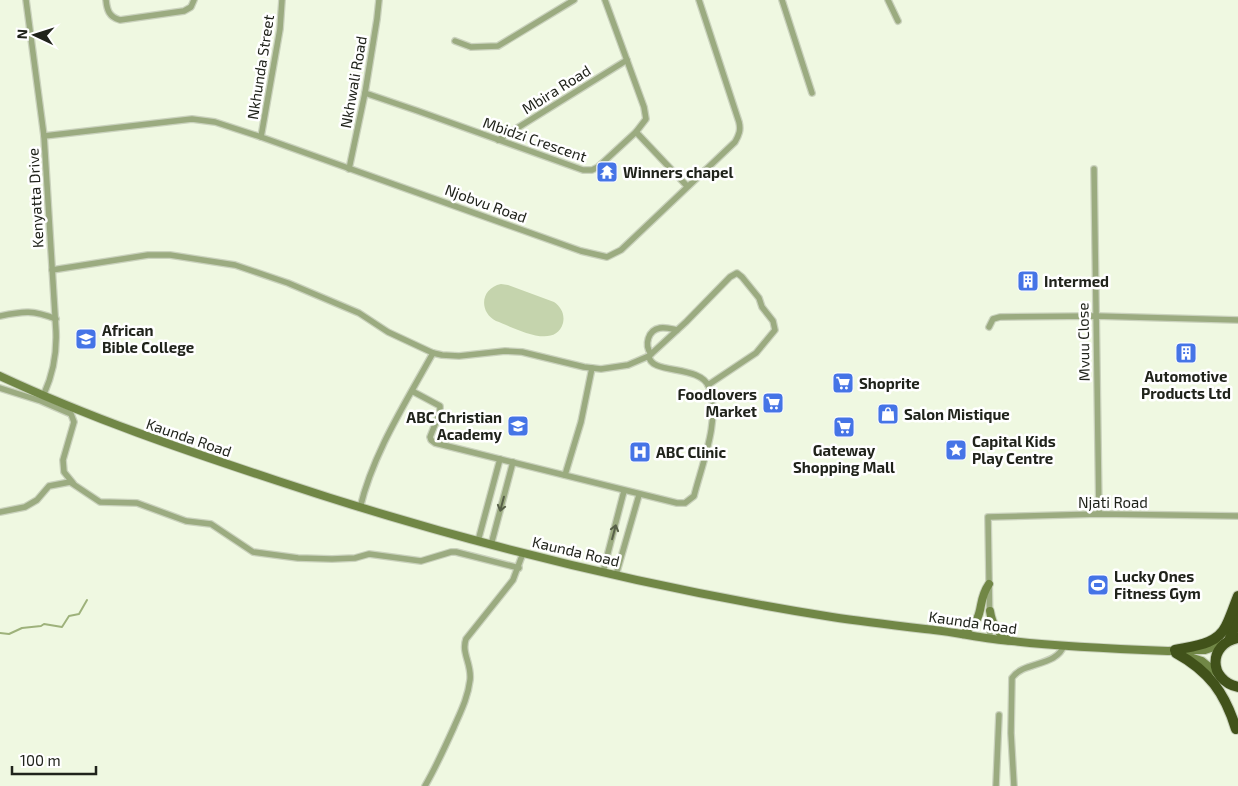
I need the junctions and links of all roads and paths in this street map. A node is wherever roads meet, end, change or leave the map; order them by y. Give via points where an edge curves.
1 (26, 0) edge
2 (106, 0) edge
3 (194, 0) edge
4 (282, 0) edge
5 (378, 0) edge
6 (574, 0) edge
7 (605, 0) edge
8 (699, 0) edge
9 (782, 0) edge
10 (888, 0) edge
11 (898, 21) dead end
12 (456, 41) dead end
13 (627, 60) junction
14 (365, 93) junction
15 (812, 93) dead end
16 (636, 132) junction
17 (44, 136) junction
18 (261, 137) junction
19 (498, 140) junction
20 (349, 168) junction
21 (1094, 169) dead end
22 (687, 186) junction
23 (52, 270) junction
24 (0, 316) edge
25 (1095, 316) junction
26 (56, 319) junction
27 (1238, 320) edge
28 (989, 327) dead end
29 (677, 330) junction
30 (433, 353) junction
31 (650, 355) junction
32 (592, 368) junction
33 (0, 376) edge
34 (708, 385) junction
35 (2, 388) edge
36 (412, 391) junction
37 (44, 394) junction
38 (500, 459) junction
39 (513, 462) junction
40 (565, 475) junction
41 (73, 483) junction
42 (624, 491) junction
43 (639, 494) junction
44 (360, 508) junction
45 (0, 512) edge
46 (1099, 514) junction
47 (1238, 516) edge
48 (478, 542) junction
49 (491, 545) junction
50 (523, 553) junction
51 (519, 568) junction
52 (603, 572) junction
53 (616, 575) junction
54 (989, 584) junction
55 (1238, 596) edge
56 (1238, 608) edge
57 (990, 611) junction
58 (963, 634) junction
59 (990, 639) junction
60 (1009, 641) junction
61 (1230, 641) edge
62 (1064, 645) junction
63 (1174, 652) junction
64 (1221, 678) junction
65 (1238, 687) edge
66 (999, 715) dead end
67 (1237, 733) edge
68 (425, 786) edge
69 (996, 786) edge
70 (1014, 786) edge

1 - 17 street, Kenyatta Drive
2 - 3 street via 108,12 120,20 184,11
4 - 18 street, Nkhunda Street
5 - 14 street, Nkhwali Road
6 - 12 street via 498,46 471,46
7 - 13 street, Mbidzi Crescent
8 - 22 street, Njobvu Road via 740,131 735,142
9 - 15 street
10 - 11 street
13 - 16 street, Mbidzi Crescent via 646,111 644,123
13 - 19 street, Mbira Road
14 - 19 street, Mbidzi Crescent
14 - 20 street, Nkhwali Road
16 - 19 street, Mbidzi Crescent via 598,167 587,171
16 - 22 street
17 - 18 street, Njobvu Road via 198,120 220,123
17 - 23 street, Kenyatta Drive
18 - 20 street, Njobvu Road
20 - 22 street, Njobvu Road via 604,257 621,250
21 - 25 street, Mvuu Close
23 - 26 street, Kenyatta Drive
23 - 30 street via 148,255 235,265 359,313 388,332
24 - 26 street via 32,311
25 - 27 street
25 - 28 street via 1000,317 993,319
25 - 46 street, Mvuu Close
26 - 37 street, Kenyatta Drive via 55,360
29 - 31 street
29 - 31 street via 660,328 653,331 647,344
29 - 34 street via 737,273 759,298 775,324 774,333 756,353
30 - 32 street via 459,356 522,352
30 - 36 street
31 - 32 street via 619,367
31 - 34 street via 650,362 655,365 690,372
32 - 40 street via 581,422
33 - 37 main road, Kaunda Road
34 - 43 street via 713,420 692,499 677,503
35 - 41 street via 71,414 74,422 63,460 64,472
36 - 38 street via 440,406 431,434 433,442
36 - 44 street via 381,449
37 - 44 main road, Kaunda Road via 171,445
38 - 39 street
38 - 48 street
39 - 40 street
39 -> 49 street
40 - 42 street
41 - 45 street via 49,486 31,504
41 - 51 street via 100,502 136,503 186,521 211,524 253,552 322,559 379,554 421,561 456,552
42 - 43 street
52 -> 42 street
43 - 53 street
44 - 48 main road, Kaunda Road
46 - 47 street, Njati Road
46 - 54 street, Njati Road via 988,517
48 - 49 main road, Kaunda Road
49 - 50 main road, Kaunda Road
50 - 51 street
50 - 52 main road, Kaunda Road
51 - 68 street via 466,639 464,649 471,667 467,696
52 - 53 main road, Kaunda Road
53 - 58 main road, Kaunda Road via 834,617
54 - 57 street
54 - 58 main road via 979,618
55 - 63 highway via 1220,634 1207,642
56 - 61 highway
57 - 59 street
57 - 60 main road via 997,630
58 - 59 main road, Kaunda Road
59 - 60 main road, Kaunda Road
60 - 62 main road, Kaunda Road
61 - 63 main road, Kaunda Road via 1205,650
61 - 64 highway via 1218,651 1216,658
62 - 63 main road, Kaunda Road
62 - 70 street via 1047,661 1016,673 1012,678
63 - 64 main road, Kaunda Road via 1202,661
63 - 67 highway via 1214,682 1224,698
64 - 65 highway
64 - 67 highway via 1234,705
66 - 69 street

